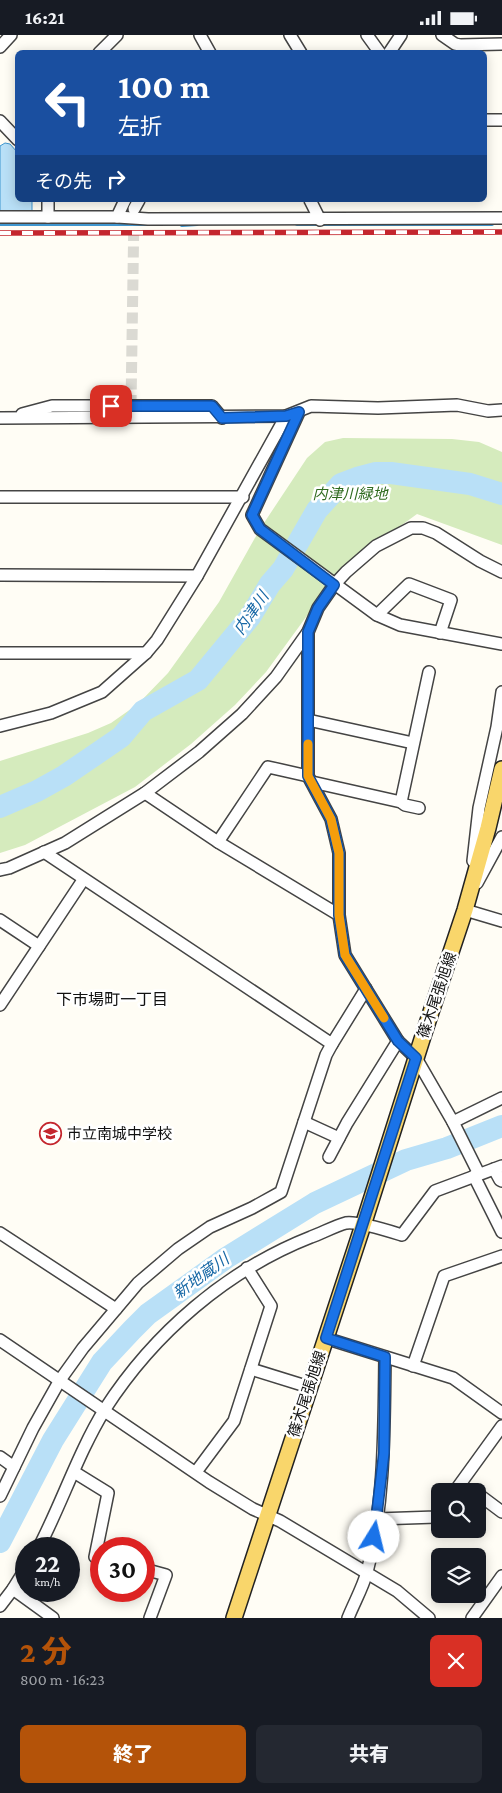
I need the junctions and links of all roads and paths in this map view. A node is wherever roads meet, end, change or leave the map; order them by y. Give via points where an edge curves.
1 (11, 35) edge
2 (117, 35) edge
3 (200, 35) edge
4 (290, 35) edge
5 (367, 35) edge
6 (401, 35) edge
7 (442, 35) edge
8 (502, 44) edge
9 (0, 47) edge
10 (102, 50) edge
11 (208, 50) edge
12 (299, 50) edge
13 (378, 50) edge
14 (391, 50) edge
15 (487, 119) edge
16 (502, 120) edge
17 (0, 121) edge
18 (14, 136) edge
19 (0, 139) edge
20 (48, 202) edge
21 (125, 202) edge
22 (311, 202) edge
23 (0, 217) edge
24 (48, 217) junction
25 (117, 217) junction
26 (502, 218) edge
27 (320, 220) junction
28 (502, 410) edge
29 (299, 412) junction
30 (286, 416) junction
31 (2, 418) edge
32 (0, 497) edge
33 (243, 497) junction
34 (502, 572) edge
35 (0, 575) edge
36 (198, 576) junction
37 (331, 582) junction
38 (377, 615) junction
39 (308, 632) junction
40 (440, 633) junction
41 (502, 644) edge
42 (0, 653) edge
43 (146, 653) junction
44 (429, 672) dead end
45 (502, 692) edge
46 (308, 720) junction
47 (0, 726) edge
48 (413, 743) junction
49 (502, 769) edge
50 (310, 779) junction
51 (145, 793) junction
52 (401, 802) junction
53 (419, 808) dead end
54 (502, 837) edge
55 (218, 842) junction
56 (44, 852) junction
57 (0, 870) edge
58 (83, 880) junction
59 (470, 895) junction
60 (465, 910) junction
61 (339, 915) junction
62 (0, 920) edge
63 (502, 921) edge
64 (39, 946) junction
65 (366, 989) junction
66 (0, 1005) edge
67 (398, 1041) junction
68 (332, 1043) junction
69 (416, 1058) junction
70 (502, 1098) edge
71 (304, 1123) junction
72 (455, 1125) junction
73 (339, 1138) junction
74 (329, 1157) dead end
75 (498, 1168) edge
76 (477, 1173) junction
77 (502, 1181) edge
78 (364, 1221) junction
79 (502, 1232) edge
80 (0, 1233) edge
81 (502, 1256) edge
82 (247, 1268) junction
83 (116, 1309) junction
84 (326, 1338) junction
85 (0, 1339) edge
86 (385, 1357) junction
87 (413, 1366) junction
88 (251, 1369) junction
89 (63, 1382) junction
90 (309, 1387) junction
91 (101, 1408) junction
92 (502, 1413) edge
93 (502, 1426) edge
94 (0, 1457) edge
95 (14, 1467) junction
96 (74, 1472) junction
97 (196, 1472) junction
98 (461, 1483) edge
99 (0, 1496) edge
100 (486, 1500) edge
101 (502, 1512) edge
102 (268, 1514) junction
103 (431, 1517) edge
104 (377, 1519) junction
105 (44, 1537) edge
106 (99, 1537) edge
107 (155, 1572) edge
108 (367, 1573) junction
109 (502, 1576) edge
110 (14, 1589) joint
111 (0, 1605) edge
112 (53, 1618) edge
113 (150, 1618) edge
114 (234, 1618) edge
115 (348, 1618) edge
116 (429, 1618) edge
117 (472, 1618) edge

1 - 9 street
2 - 10 street
3 - 11 street
4 - 12 street
5 - 13 street
6 - 14 street
7 - 8 street via 460,45
15 - 16 street
17 - 18 street
18 - 19 street
20 - 24 street
21 - 25 street
22 - 27 street
23 - 24 street
24 - 25 street
25 - 27 street
26 - 27 street
28 - 29 street via 488,411 457,405 311,406
29 - 30 street
29 - 37 street via 252,515 260,529
30 - 31 street
30 - 33 street
32 - 33 street
33 - 36 street
34 - 37 street via 423,527 411,528 376,546
35 - 36 street
36 - 43 street
37 - 38 street
37 - 39 street
38 - 40 street via 400,625
38 - 40 street via 409,585 451,599
39 - 46 street
39 - 51 street via 276,677 242,714 199,753
40 - 41 street
42 - 43 street
43 - 47 street via 102,693 51,713
44 - 48 street
45 - 59 street via 479,808
46 - 48 street
46 - 50 street
48 - 52 street
49 - 59 main road, 篠木尾張旭線
50 - 52 street
50 - 55 street via 268,767
50 - 61 street via 331,819 339,853
51 - 55 street
51 - 56 street via 65,843
52 - 53 street
54 - 59 street
55 - 61 street
56 - 57 street
56 - 58 street
58 - 64 street
58 - 68 street
59 - 60 main road, 篠木尾張旭線
60 - 63 street
60 - 69 main road, 篠木尾張旭線
61 - 65 street via 345,955
62 - 64 street
64 - 66 street
65 - 67 street
65 - 68 street
67 - 69 street
67 - 73 street
68 - 71 street
69 - 72 street
69 - 78 main road, 篠木尾張旭線
70 - 72 street
71 - 73 street
71 - 83 street via 280,1192 210,1227 178,1249 138,1283
72 - 76 street
73 - 74 street
75 - 76 street
75 - 77 street
76 - 78 street via 435,1191 402,1235
76 - 79 street
78 - 82 street via 347,1223 288,1246
78 - 84 main road, 篠木尾張旭線
80 - 83 street
81 - 87 street via 444,1276
82 - 88 street via 271,1307
82 - 91 street via 170,1330
83 - 89 street via 83,1348
84 - 86 street
84 - 90 main road, 篠木尾張旭線
85 - 89 street
86 - 87 street
86 - 104 street via 384,1453
87 - 92 street via 453,1378
88 - 90 street
88 - 97 street via 234,1421
89 - 91 street
89 - 95 street via 33,1428
90 - 102 main road, 篠木尾張旭線
91 - 96 street
91 - 97 street
93 - 98 street
94 - 95 street
95 - 99 street
96 - 105 street
96 - 106 street via 108,1493
97 - 102 street via 253,1509
100 - 101 street
102 - 108 street
102 - 114 main road, 篠木尾張旭線
103 - 104 street
104 - 108 street
107 - 113 street via 166,1575
108 - 115 street
108 - 116 street via 397,1591
109 - 117 street
110 - 111 street
110 - 112 street

